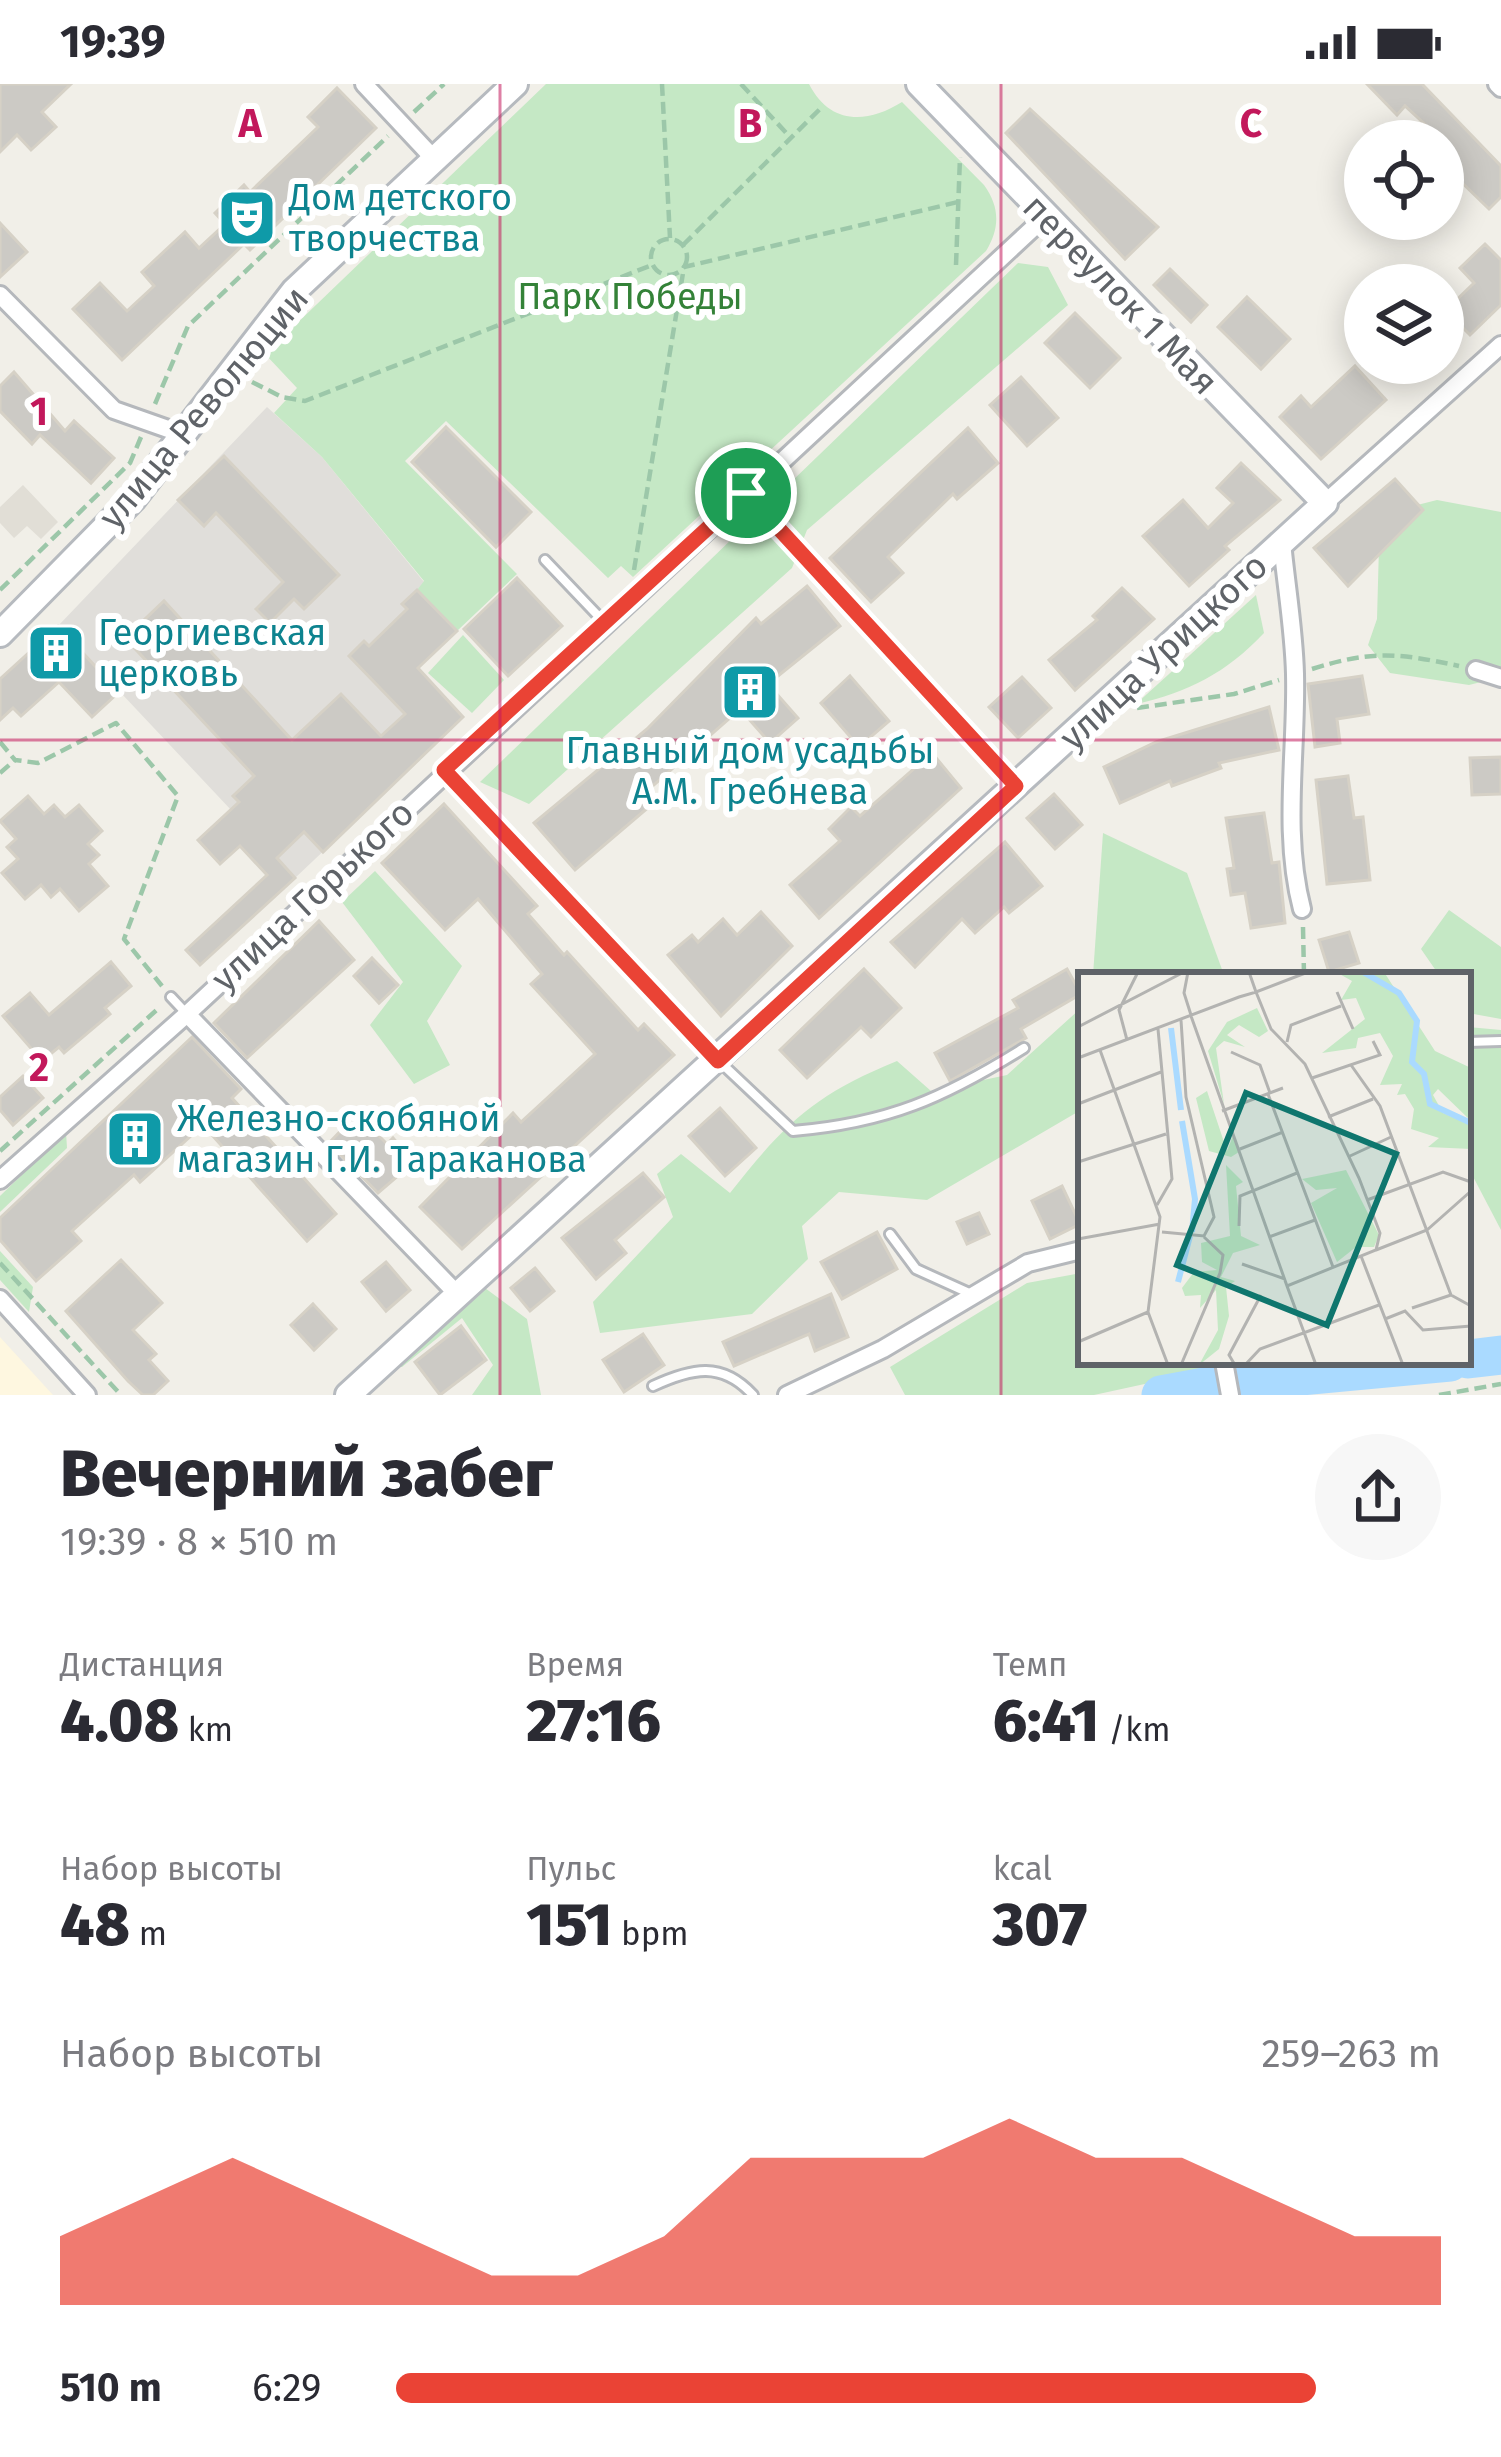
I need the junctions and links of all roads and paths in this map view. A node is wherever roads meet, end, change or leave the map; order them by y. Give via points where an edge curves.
1 (364, 84) edge
2 (445, 84) edge
3 (515, 84) edge
4 (662, 84) edge
5 (741, 84) edge
6 (920, 84) edge
7 (823, 106) dead end
8 (400, 124) junction
9 (791, 138) junction
10 (960, 155) dead end
11 (436, 161) junction
12 (958, 202) junction
13 (1045, 217) junction
14 (670, 238) junction
15 (682, 244) junction
16 (652, 265) junction
17 (956, 266) dead end
18 (684, 268) junction
19 (0, 295) edge
20 (1501, 345) edge
21 (231, 370) junction
22 (147, 424) junction
23 (185, 435) junction
24 (746, 493) junction
25 (1325, 503) junction
26 (1282, 542) junction
27 (545, 560) dead end
28 (634, 570) dead end
29 (0, 590) edge
30 (605, 624) junction
31 (0, 634) edge
32 (1476, 670) dead end
33 (1501, 678) edge
34 (0, 742) edge
35 (15, 760) junction
36 (444, 770) junction
37 (0, 772) edge
38 (1016, 786) junction
39 (1302, 909) joint
40 (1304, 972) edge
41 (171, 997) junction
42 (187, 1014) junction
43 (1501, 1041) edge
44 (1471, 1042) edge
45 (1024, 1048) dead end
46 (718, 1061) junction
47 (0, 1151) edge
48 (0, 1180) edge
49 (890, 1234) dead end
50 (1078, 1251) edge
51 (0, 1263) edge
52 (969, 1293) junction
53 (460, 1297) junction
54 (3, 1308) edge
55 (1225, 1365) edge
56 (1501, 1384) edge
57 (653, 1386) dead end
58 (87, 1395) edge
59 (121, 1395) edge
60 (348, 1395) edge
61 (753, 1395) edge
62 (787, 1395) edge
63 (1230, 1395) edge
64 (1439, 1395) edge

1 - 8 street
2 - 8 path
3 - 11 main road, улица Революции
4 - 14 path
5 - 9 path
6 - 13 main road, переулок 1 Мая
7 - 9 path
8 - 11 street
8 - 22 path via 188,326
9 - 15 path
10 - 12 path
11 - 21 main road, улица Революции via 294,292
12 - 17 path
12 - 18 path
13 - 24 street, улица Горького
13 - 25 main road, переулок 1 Мая
14 - 15 path
14 - 16 path via 653,247
15 - 18 path
16 - 18 path via 668,275
16 - 21 path via 305,400
18 - 28 path
19 - 22 street via 91,391
20 - 25 street, улица Урицкого
21 - 23 main road, улица Революции
22 - 23 street
22 - 29 path via 130,463
23 - 31 main road, улица Революции
24 - 30 street, улица Горького
24 - 38 lane
25 - 26 main road, улица Урицкого
26 - 38 main road, улица Урицкого
26 - 39 street via 1295,674 1294,879
27 - 30 lane
30 - 36 street, улица Горького
32 - 33 street
34 - 35 path
35 - 37 path
35 - 41 path via 38,763 116,723 178,796 124,939
36 - 42 street, улица Горького
36 - 46 street
38 - 46 main road, улица Урицкого
39 - 40 path
41 - 42 lane
41 - 47 path
42 - 48 street, улица Горького
42 - 53 street
43 - 44 lane
45 - 46 lane via 918,1106 857,1126 793,1131
46 - 53 main road, улица Урицкого
49 - 52 lane via 916,1269
50 - 52 street via 1028,1263
51 - 59 path
52 - 62 street via 883,1349
53 - 60 main road, улица Урицкого
54 - 58 street
55 - 63 street
56 - 64 path
57 - 61 lane via 711,1369 736,1376

